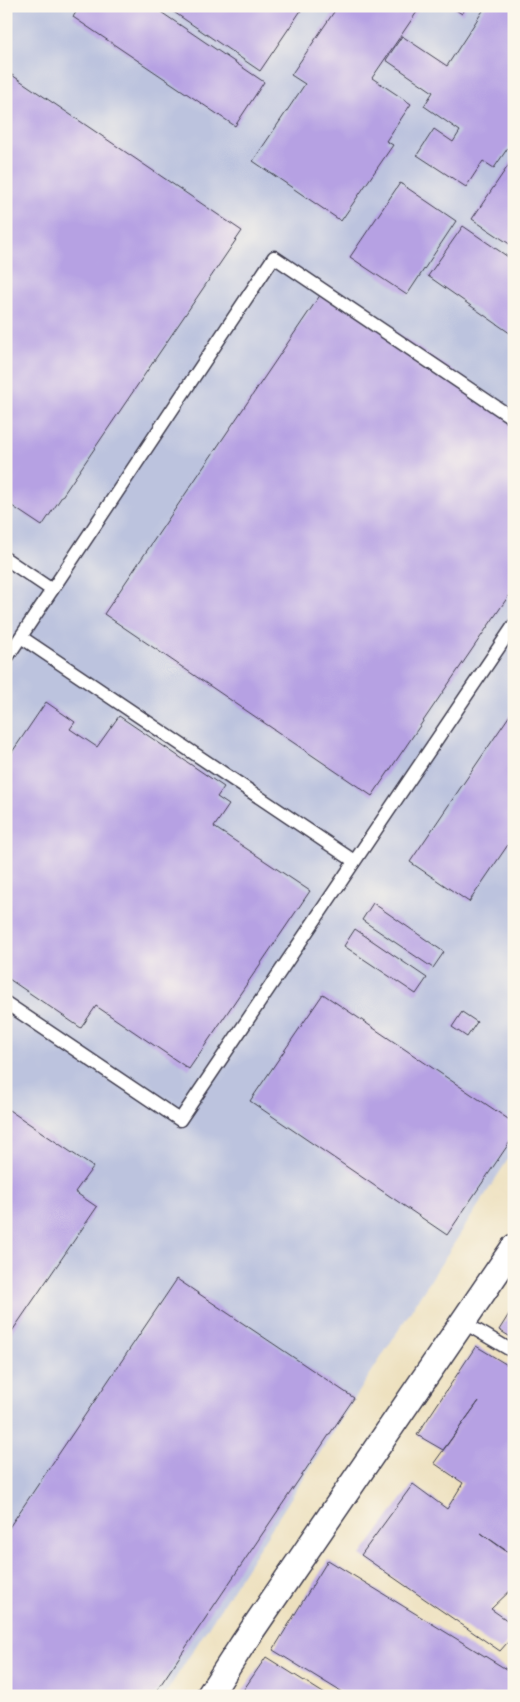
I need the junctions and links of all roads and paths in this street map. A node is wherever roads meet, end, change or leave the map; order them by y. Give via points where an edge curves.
1 (514, 419) edge
2 (6, 559) edge
3 (52, 590) junction
4 (514, 625) edge
5 (21, 637) junction
6 (6, 659) edge
7 (354, 861) junction
8 (6, 1004) edge
9 (514, 1247) edge
10 (463, 1322) junction
11 (514, 1352) edge
12 (210, 1696) edge

1 - 3 lane via 274,257
2 - 3 lane
3 - 5 lane
4 - 7 lane
5 - 6 lane
5 - 7 lane
7 - 8 lane via 180,1120
9 - 10 street
10 - 11 lane
10 - 12 street

